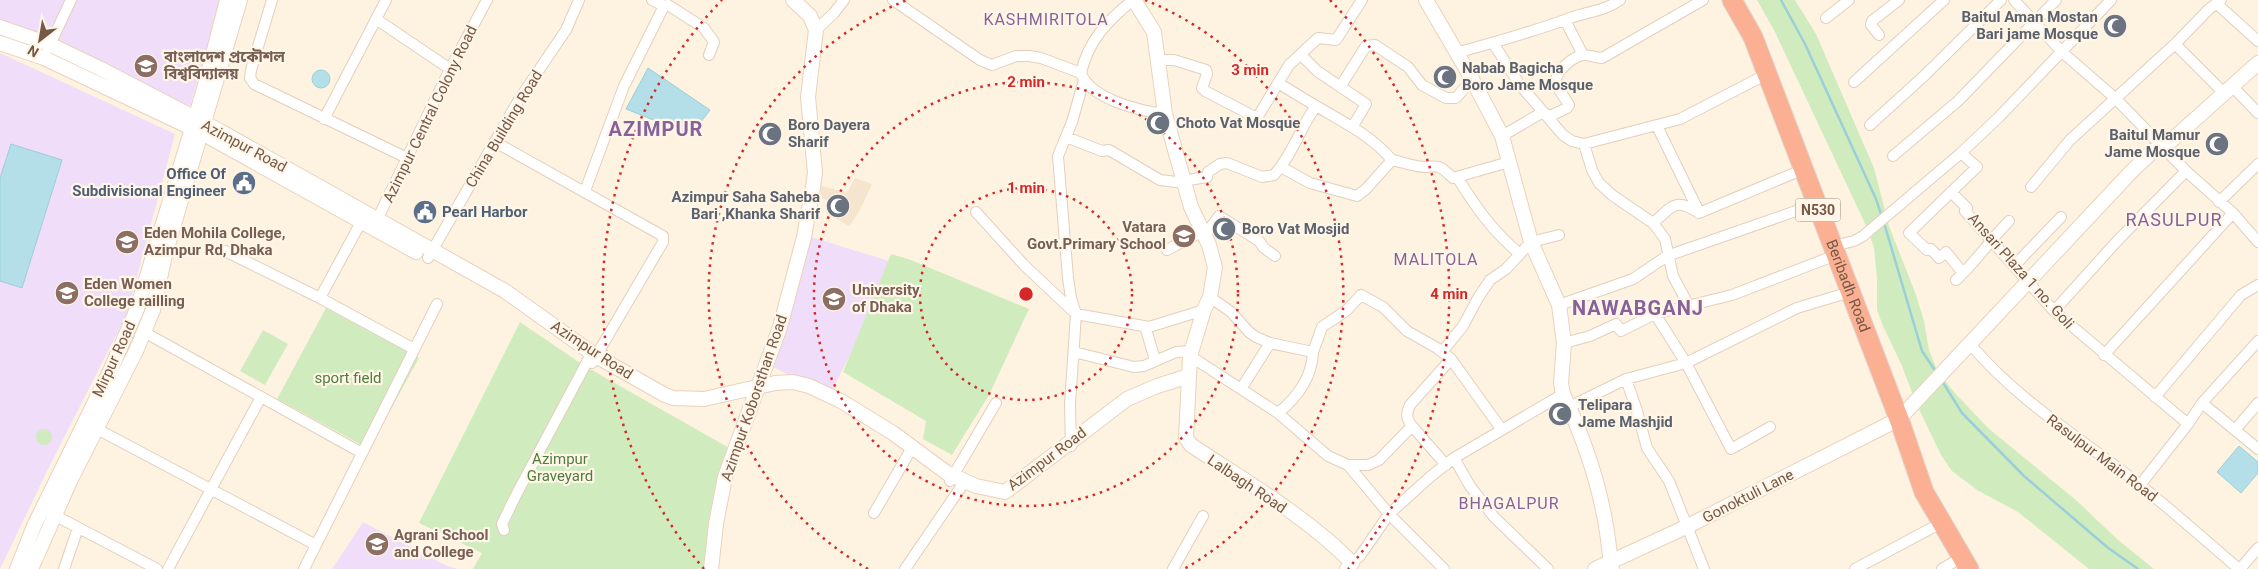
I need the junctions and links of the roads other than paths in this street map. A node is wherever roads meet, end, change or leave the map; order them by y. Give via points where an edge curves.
1 (71, 0) edge
2 (227, 0) edge
3 (240, 0) edge
4 (272, 0) edge
5 (386, 0) edge
6 (487, 0) edge
7 (579, 0) edge
8 (652, 0) edge
9 (793, 0) edge
10 (844, 0) edge
11 (893, 0) edge
12 (1134, 0) edge
13 (1362, 0) edge
14 (1426, 0) edge
15 (1620, 0) edge
16 (1703, 0) edge
17 (1732, 0) edge
18 (1849, 0) edge
19 (1899, 0) edge
20 (1944, 0) edge
21 (2001, 0) edge
22 (2014, 0) edge
23 (2056, 0) edge
24 (2111, 0) edge
25 (2219, 2) edge
26 (668, 4) edge
27 (1826, 18) dead end
28 (376, 19) junction
29 (1565, 20) junction
30 (2035, 22) junction
31 (0, 27) edge
32 (816, 30) junction
33 (1879, 35) dead end
34 (2258, 41) edge
35 (0, 43) edge
36 (1492, 43) junction
37 (49, 44) junction
38 (2175, 44) junction
39 (2062, 52) junction
40 (1456, 53) junction
41 (709, 55) dead end
42 (1301, 55) junction
43 (1583, 55) junction
44 (44, 58) junction
45 (1158, 60) junction
46 (2258, 63) edge
47 (450, 69) junction
48 (1767, 74) junction
49 (1082, 76) junction
50 (1472, 79) junction
51 (1854, 82) dead end
52 (1278, 83) junction
53 (1340, 87) junction
54 (2229, 90) junction
55 (2115, 98) junction
56 (1316, 106) junction
57 (1542, 112) junction
58 (2258, 113) edge
59 (1165, 114) junction
60 (324, 119) junction
61 (199, 122) junction
62 (1870, 125) dead end
63 (1353, 126) junction
64 (1656, 126) junction
65 (1502, 136) junction
66 (1066, 137) junction
67 (495, 142) junction
68 (1584, 144) junction
69 (2163, 148) junction
70 (1961, 153) junction
71 (1893, 156) dead end
72 (407, 158) junction
73 (1392, 160) junction
74 (1509, 162) junction
75 (1281, 167) junction
76 (1804, 168) junction
77 (2256, 168) edge
78 (2186, 171) junction
79 (1457, 177) junction
80 (1185, 181) junction
81 (2031, 187) dead end
82 (585, 192) junction
83 (1951, 192) junction
84 (2219, 202) junction
85 (1816, 204) junction
86 (976, 212) dead end
87 (1699, 213) junction
88 (2233, 213) junction
89 (2061, 218) dead end
90 (2009, 221) dead end
91 (371, 223) junction
92 (1653, 223) junction
93 (1202, 231) junction
94 (1559, 235) dead end
95 (1992, 239) junction
96 (1531, 242) junction
97 (2258, 242) edge
98 (1167, 250) dead end
99 (1834, 250) junction
100 (224, 251) dead end
101 (1520, 254) junction
102 (430, 255) junction
103 (1275, 256) dead end
104 (1667, 256) junction
105 (2015, 265) junction
106 (2029, 281) junction
107 (2258, 285) edge
108 (1850, 292) junction
109 (1210, 297) junction
110 (320, 298) junction
111 (438, 304) dead end
112 (1559, 305) junction
113 (1689, 306) junction
114 (1204, 310) junction
115 (2054, 311) junction
116 (1076, 314) junction
117 (1655, 314) junction
118 (1145, 326) junction
119 (144, 332) junction
120 (2258, 340) edge
121 (1270, 343) junction
122 (1564, 343) junction
123 (1970, 344) junction
124 (414, 349) junction
125 (1074, 352) junction
126 (1312, 352) junction
127 (1442, 352) junction
128 (1190, 354) junction
129 (2104, 355) junction
130 (1451, 359) junction
131 (592, 360) junction
132 (1155, 360) junction
133 (1686, 363) junction
134 (1188, 380) junction
135 (1626, 380) junction
136 (757, 389) junction
137 (1241, 389) junction
138 (261, 397) junction
139 (2155, 397) junction
140 (1566, 401) junction
141 (996, 403) dead end
142 (2202, 403) junction
143 (2258, 403) edge
144 (1905, 412) junction
145 (1278, 413) junction
146 (2188, 424) junction
147 (1412, 426) junction
148 (1770, 427) dead end
149 (97, 429) junction
150 (1502, 430) junction
151 (2235, 430) junction
152 (1071, 444) junction
153 (2258, 449) edge
154 (362, 452) junction
155 (909, 453) junction
156 (1450, 461) junction
157 (1348, 465) junction
158 (954, 481) junction
159 (2140, 485) junction
160 (211, 489) junction
161 (874, 513) dead end
162 (1389, 514) junction
163 (54, 515) junction
164 (1203, 516) dead end
165 (1940, 523) junction
166 (1688, 526) junction
167 (78, 528) junction
168 (504, 530) dead end
169 (316, 545) junction
170 (2258, 548) edge
171 (1965, 563) edge
172 (1350, 566) edge
173 (1611, 566) edge
174 (17, 569) edge
175 (31, 569) edge
176 (64, 569) edge
177 (156, 569) edge
178 (168, 569) edge
179 (304, 569) edge
180 (711, 569) edge
181 (905, 569) edge
182 (1173, 569) edge
183 (1444, 569) edge
184 (1548, 569) edge
185 (1594, 569) edge
186 (1704, 569) edge
187 (1855, 569) edge
188 (1942, 569) edge
189 (2239, 569) edge

1 - 37 street
2 - 61 main road
3 - 61 main road
4 - 60 street via 250,78 260,88
5 - 28 street
6 - 47 street, Azimpur Central Colony Road
7 - 67 street, China Building Road via 566,30
8 - 26 street
9 - 32 main road via 810,16
10 - 32 street
11 - 49 street via 992,65 1016,56 1029,56 1042,58
12 - 45 main road, Lalbagh Road via 1154,32
12 - 49 street via 1107,23 1092,42
13 - 42 street via 1336,40 1318,38
14 - 40 main road
15 - 29 street via 1592,14
16 - 43 street via 1602,58
17 - 48 highway, Beribadh Road / N530 via 1754,37
18 - 27 street
19 - 33 street via 1872,21
20 - 51 street
21 - 62 street
22 - 30 street
23 - 30 street
24 - 39 street
25 - 34 street
25 - 38 street
26 - 41 street via 710,34 714,42
26 - 82 street via 624,86
28 - 47 street
28 - 60 street
29 - 36 street
29 - 43 street
30 - 39 street
30 - 71 street via 1958,102
31 - 37 main road, Azimpur Road
32 - 136 main road, Azimpur Koborsthan Road via 808,97 815,173 812,196 780,327
35 - 44 main road, Azimpur Road
36 - 40 street
36 - 57 street
37 - 44 street
37 - 61 main road, Azimpur Road
38 - 54 street
38 - 55 street
39 - 55 street
39 - 70 street
40 - 50 main road
42 - 52 street via 1289,65
42 - 53 street
43 - 57 street via 1557,73 1555,83 1569,105 1567,108 1550,116
44 - 61 main road, Azimpur Road
45 - 52 street via 1174,60 1206,70 1208,74 1202,88 1205,91 1255,118
45 - 59 main road, Lalbagh Road
46 - 54 main road
47 - 72 street, Azimpur Central Colony Road
48 - 64 street via 1680,119
48 - 76 highway, Beribadh Road / N530
49 - 59 street via 1115,101
49 - 66 street
50 - 53 street via 1456,98 1446,98 1422,85 1408,67 1370,44
50 - 65 main road
52 - 56 street
53 - 63 street via 1366,104
54 - 58 street
54 - 69 main road
55 - 69 street
55 - 81 street via 2070,140
56 - 63 street
56 - 75 street
57 - 65 street
57 - 68 street via 1563,135
59 - 80 main road, Lalbagh Road
60 - 72 street
61 - 91 main road, Azimpur Road via 220,131
61 - 119 main road, Mirpur Road via 153,310
61 - 174 main road, Mirpur Road via 137,309 34,526
63 - 73 street
64 - 68 street
64 - 87 street
65 - 74 main road
66 - 80 street via 1102,151 1109,150 1160,180
66 - 116 street via 1058,156 1070,298
67 - 82 street
67 - 102 street, China Building Road
68 - 92 street via 1599,183
69 - 78 street
69 - 106 main road via 2154,150 2131,172
70 - 83 street via 1976,167
70 - 99 street via 1863,236
72 - 91 street, Azimpur Central Colony Road
73 - 75 street via 1357,196 1310,183
73 - 79 street via 1425,167 1434,165 1453,178
74 - 79 street
74 - 96 main road
75 - 80 street via 1274,175 1262,177 1227,164 1208,172 1208,178
76 - 85 highway, Beribadh Road / N530
76 - 87 street
77 - 84 street
78 - 84 street
78 - 115 street
79 - 101 street via 1485,220
80 - 93 main road, Lalbagh Road via 1191,207
82 - 131 street via 663,236 663,242
83 - 95 street, Ansari Plaza 1 no. Goli via 1967,208 1965,212
83 - 95 street via 1909,233 1939,258 1946,252 1960,276
84 - 88 street
85 - 99 highway, Beribadh Road / N530
85 - 104 street
86 - 116 street via 1024,265
87 - 92 street via 1684,203 1678,204
88 - 97 street
88 - 129 street
89 - 105 street
90 - 95 street
91 - 102 main road, Azimpur Road
91 - 110 street, Azimpur Central Colony Road
92 - 104 street via 1665,239
93 - 98 street
93 - 103 street via 1208,231 1219,216 1259,241
93 - 109 main road, Lalbagh Road via 1215,267
94 - 96 street
95 - 105 street, Ansari Plaza 1 no. Goli
96 - 101 street
96 - 112 main road
99 - 108 highway, Beribadh Road / N530
99 - 113 street via 1732,295
100 - 110 street
101 - 127 street via 1490,280 1463,326
102 - 131 main road, Azimpur Road via 500,297
104 - 112 street via 1633,279
104 - 113 street via 1673,276
105 - 106 street, Ansari Plaza 1 no. Goli
106 - 115 street, Ansari Plaza 1 no. Goli
106 - 123 main road
107 - 139 street via 2241,295
108 - 133 street via 1797,308
108 - 144 highway, Beribadh Road / N530
109 - 114 main road, Lalbagh Road
109 - 121 street via 1231,312 1248,332
110 - 124 street
111 - 124 street
112 - 122 main road
113 - 117 street
114 - 118 street
114 - 128 main road, Lalbagh Road
115 - 129 street, Ansari Plaza 1 no. Goli
116 - 118 street
116 - 125 street
117 - 122 street via 1621,331 1616,324
117 - 133 street
118 - 132 street
119 - 138 street
119 - 149 main road, Mirpur Road
120 - 142 street
121 - 126 street
121 - 137 street
122 - 140 main road via 1561,383
123 - 144 main road, Gonoktuli Lane
123 - 159 street, Rasulpur Main Road via 2022,397
124 - 154 street
125 - 132 street via 1134,367
125 - 152 street
126 - 127 street via 1322,327 1347,310 1361,295 1383,307 1407,330
126 - 145 street via 1312,362 1302,390
127 - 130 street
128 - 132 street via 1176,352
128 - 134 main road, Lalbagh Road
128 - 137 street
129 - 139 street, Ansari Plaza 1 no. Goli
130 - 147 street via 1410,405 1406,413
130 - 150 street
131 - 136 main road, Azimpur Road via 672,406 692,406
131 - 168 street via 514,497 502,524
133 - 135 street
133 - 148 street via 1731,449
134 - 152 main road, Azimpur Road via 1132,406
134 - 172 main road, Lalbagh Road via 1185,430 1191,445 1338,548
135 - 140 street
135 - 166 street via 1647,448 1669,481
136 - 155 main road, Azimpur Road via 792,387 822,396 873,426
136 - 158 main road, Azimpur Road via 793,382 824,391 893,433
136 - 180 main road, Azimpur Koborsthan Road via 725,477
137 - 145 street
138 - 154 street
138 - 160 street
139 - 146 street, Ansari Plaza 1 no. Goli
140 - 150 street
140 - 173 main road via 1597,487
141 - 158 street
142 - 146 street
142 - 151 street
143 - 151 street
144 - 165 highway, Beribadh Road / N530 via 1924,492
144 - 166 main road, Gonoktuli Lane
145 - 157 street via 1328,456
146 - 159 street
147 - 156 street
147 - 157 street via 1379,460 1368,465
149 - 160 street
149 - 163 main road, Mirpur Road
150 - 156 street
151 - 153 street
152 - 158 main road, Azimpur Road via 1012,496 982,494
154 - 169 street
155 - 158 main road, Azimpur Road
155 - 161 street
156 - 162 street
156 - 184 street via 1494,517
157 - 162 street
158 - 181 street
159 - 189 street, Rasulpur Main Road
160 - 169 street
160 - 178 street
162 - 172 street
162 - 183 street
163 - 167 street
163 - 175 main road, Mirpur Road
164 - 182 street
165 - 171 highway, Beribadh Road / N530
165 - 187 street
166 - 173 main road, Gonoktuli Lane
166 - 186 street
167 - 176 street
167 - 177 street
169 - 179 street
170 - 189 street
171 - 188 street
173 - 185 main road, Gonoktuli Lane

